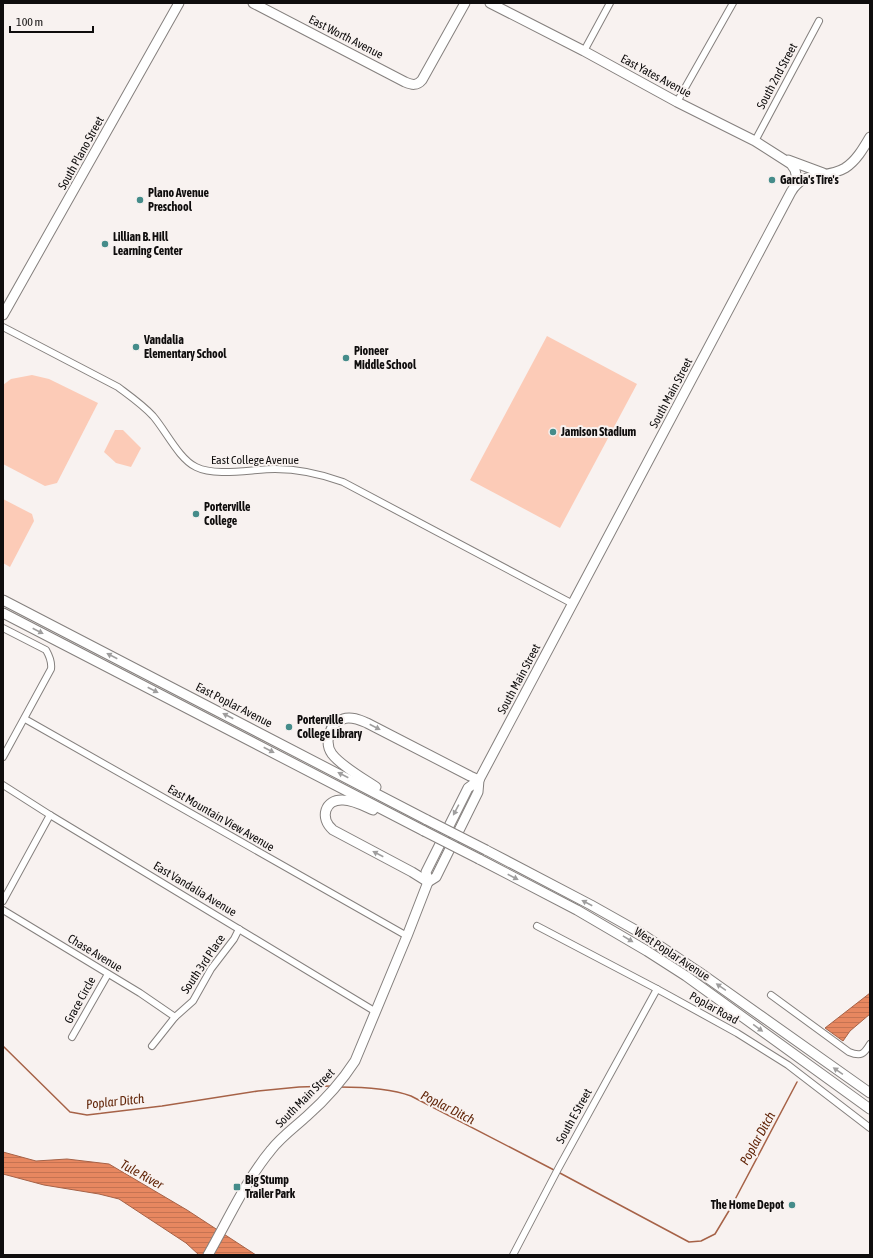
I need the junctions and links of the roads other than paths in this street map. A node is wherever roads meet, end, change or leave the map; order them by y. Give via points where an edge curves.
1 (179, 3) edge
2 (253, 3) edge
3 (465, 3) edge
4 (490, 3) edge
5 (610, 3) edge
6 (733, 3) edge
7 (819, 21) dead end
8 (584, 51) junction
9 (677, 102) junction
10 (870, 137) edge
11 (754, 141) junction
12 (782, 158) junction
13 (830, 174) junction
14 (798, 183) junction
15 (3, 315) edge
16 (3, 327) edge
17 (3, 600) edge
18 (573, 604) junction
19 (3, 613) edge
20 (3, 628) edge
21 (25, 719) junction
22 (3, 757) edge
23 (479, 780) junction
24 (3, 785) edge
25 (403, 806) junction
26 (50, 815) junction
27 (424, 831) junction
28 (453, 833) joint
29 (447, 842) joint
30 (428, 882) junction
31 (3, 901) edge
32 (3, 910) edge
33 (537, 926) dead end
34 (239, 929) junction
35 (407, 936) junction
36 (108, 974) junction
37 (657, 989) junction
38 (771, 995) dead end
39 (376, 1012) junction
40 (175, 1017) junction
41 (72, 1037) dead end
42 (870, 1044) edge
43 (152, 1046) dead end
44 (870, 1093) edge
45 (870, 1109) edge
46 (870, 1128) edge
47 (208, 1255) edge
48 (513, 1255) edge

1 - 15 main road, South Plano Street
2 - 3 main road, East Worth Avenue via 416,85 420,83
4 - 8 main road, East Yates Avenue
5 - 8 street
6 - 9 street
7 - 11 street, South 2nd Street
8 - 9 main road, East Yates Avenue
9 - 11 main road, East Yates Avenue
10 - 13 main road via 851,164
11 - 12 main road, East Yates Avenue
12 - 13 main road
12 - 14 main road, East Yates Avenue via 793,167
13 - 14 main road via 809,177
14 - 18 main road, South Main Street via 787,198
16 - 18 street, East College Avenue via 118,387 152,415 186,460 195,467 206,471 223,472 302,470 343,482
25 -> 17 main road, East Poplar Avenue
18 - 23 main road, South Main Street
19 -> 27 main road, East Poplar Avenue
20 - 21 street via 46,650 52,661 52,669
21 - 22 street
21 - 35 street, East Mountain View Avenue
25 -> 23 main road via 332,754 328,747 328,738 339,721 351,718 367,723
23 - 30 main road, South Main Street via 478,792 436,877
24 - 26 street, East Vandalia Avenue
25 - 28 main road, East Poplar Avenue, bridge
26 - 31 street
26 - 34 street, East Vandalia Avenue
27 - 29 main road, East Poplar Avenue, bridge
30 -> 27 main road via 333,830 325,821 325,814 332,803 346,800
44 -> 28 main road, West Poplar Avenue, bridge via 650,939
29 -> 45 main road, West Poplar Avenue, bridge via 565,904 647,951 690,979
30 - 35 main road, South Main Street
32 - 36 street, Chase Avenue
33 - 37 street, Poplar Road
34 - 39 street, East Vandalia Avenue
34 - 40 street, South 3rd Place via 192,1001
35 - 39 main road, South Main Street
36 - 40 street, Chase Avenue
36 - 41 street, Grace Circle
37 - 46 street, Poplar Road via 737,1033 788,1065
37 - 48 street, South E Street
38 - 42 street via 855,1055 864,1053
39 - 47 main road, South Main Street via 358,1055 343,1078 271,1149 256,1170
40 - 43 street, South 3rd Place

